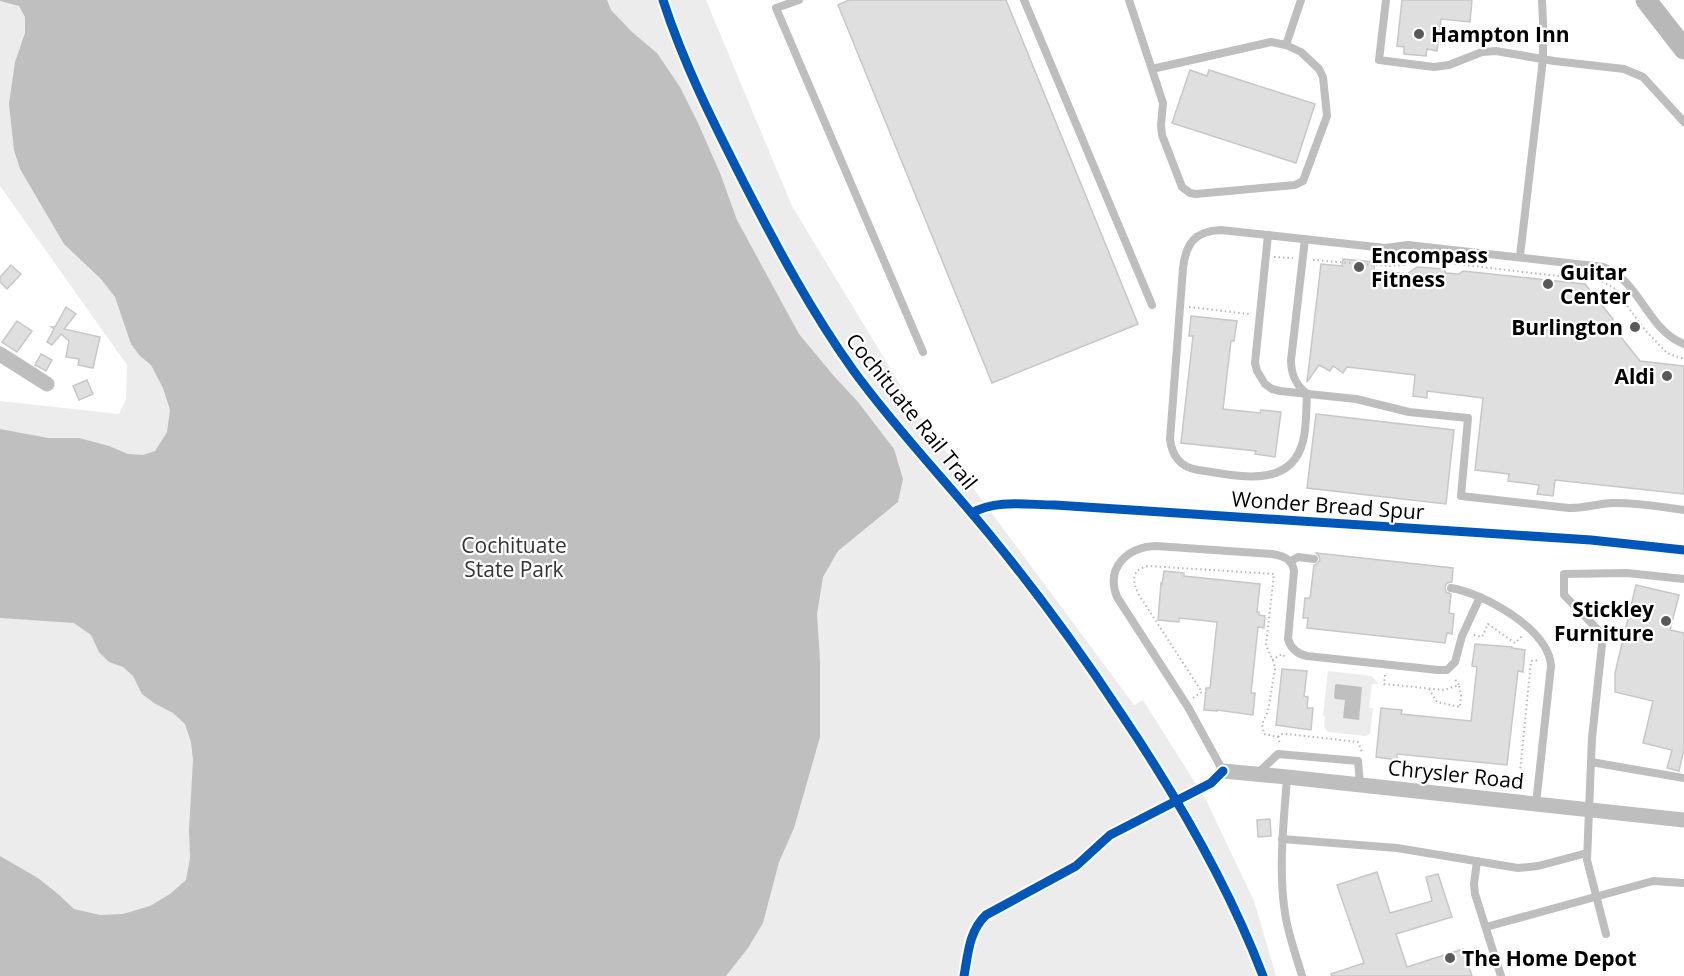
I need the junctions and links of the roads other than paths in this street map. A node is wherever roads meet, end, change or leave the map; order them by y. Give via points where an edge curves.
1 (799, 0) edge
2 (1024, 0) edge
3 (1129, 0) edge
4 (1301, 0) edge
5 (1386, 0) edge
6 (1542, 0) edge
7 (1646, 0) edge
8 (1676, 34) edge
9 (1286, 45) junction
10 (1684, 47) edge
11 (1543, 59) junction
12 (1152, 69) junction
13 (1684, 122) edge
14 (1268, 235) junction
15 (1305, 239) junction
16 (1520, 256) junction
17 (1152, 305) dead end
18 (1684, 344) edge
19 (923, 352) dead end
20 (0, 354) edge
21 (47, 384) dead end
22 (1307, 394) junction
23 (1684, 510) edge
24 (1314, 559) dead end
25 (1291, 561) junction
26 (1684, 579) edge
27 (1451, 588) dead end
28 (1480, 597) junction
29 (1591, 762) junction
30 (1223, 771) joint
31 (1257, 774) junction
32 (1287, 777) junction
33 (1684, 778) edge
34 (1360, 784) junction
35 (1536, 804) junction
36 (1589, 809) junction
37 (1684, 820) edge
38 (1282, 839) junction
39 (1587, 853) junction
40 (1478, 861) junction
41 (1684, 883) edge
42 (1595, 896) junction
43 (1486, 927) junction
44 (1606, 934) dead end
45 (1302, 976) edge
46 (1501, 976) edge

1 - 19 lane via 776,8
2 - 17 lane
3 - 12 lane
4 - 9 lane
5 - 11 lane via 1379,60 1434,67 1496,51
6 - 11 lane
7 - 8 main road
8 - 10 main road
9 - 12 lane via 1264,43
9 - 12 lane via 1301,52 1322,72 1328,110 1306,177 1295,185 1196,194 1186,191 1162,135 1163,103
11 - 13 lane via 1630,70 1643,77
11 - 16 lane
14 - 15 lane
14 - 22 lane via 1255,363 1265,384 1272,389
14 - 22 lane via 1213,230 1198,236 1187,248 1170,439 1173,454 1190,469 1270,476 1296,458 1303,443
15 - 16 lane via 1385,248 1408,244
15 - 22 lane via 1291,360 1293,378
16 - 18 lane via 1610,269 1623,279 1662,329
20 - 21 street
22 - 23 lane via 1468,418 1461,496 1569,508 1620,503
24 - 25 lane via 1298,557
25 - 28 lane via 1294,571 1288,639 1292,649 1307,656 1447,670 1455,662
25 - 30 lane via 1272,554 1144,547 1125,556 1114,576 1119,601 1188,707
26 - 29 lane via 1627,573 1564,574 1564,595 1603,635
27 - 28 lane
28 - 35 lane via 1525,626 1540,639 1550,656
29 - 33 lane
29 - 36 lane
30 - 31 street, Chrysler Road
31 - 32 street, Chrysler Road
31 - 34 lane via 1278,753 1358,761
32 - 34 street, Chrysler Road
32 - 38 lane
34 - 35 street, Chrysler Road
35 - 36 street, Chrysler Road
36 - 37 street, Chrysler Road
36 - 39 lane
38 - 40 lane via 1397,848
38 - 45 lane via 1285,914
39 - 40 lane via 1525,868
39 - 42 lane
40 - 43 lane via 1474,889
41 - 42 lane via 1653,880
42 - 43 lane
42 - 44 lane
43 - 46 lane

